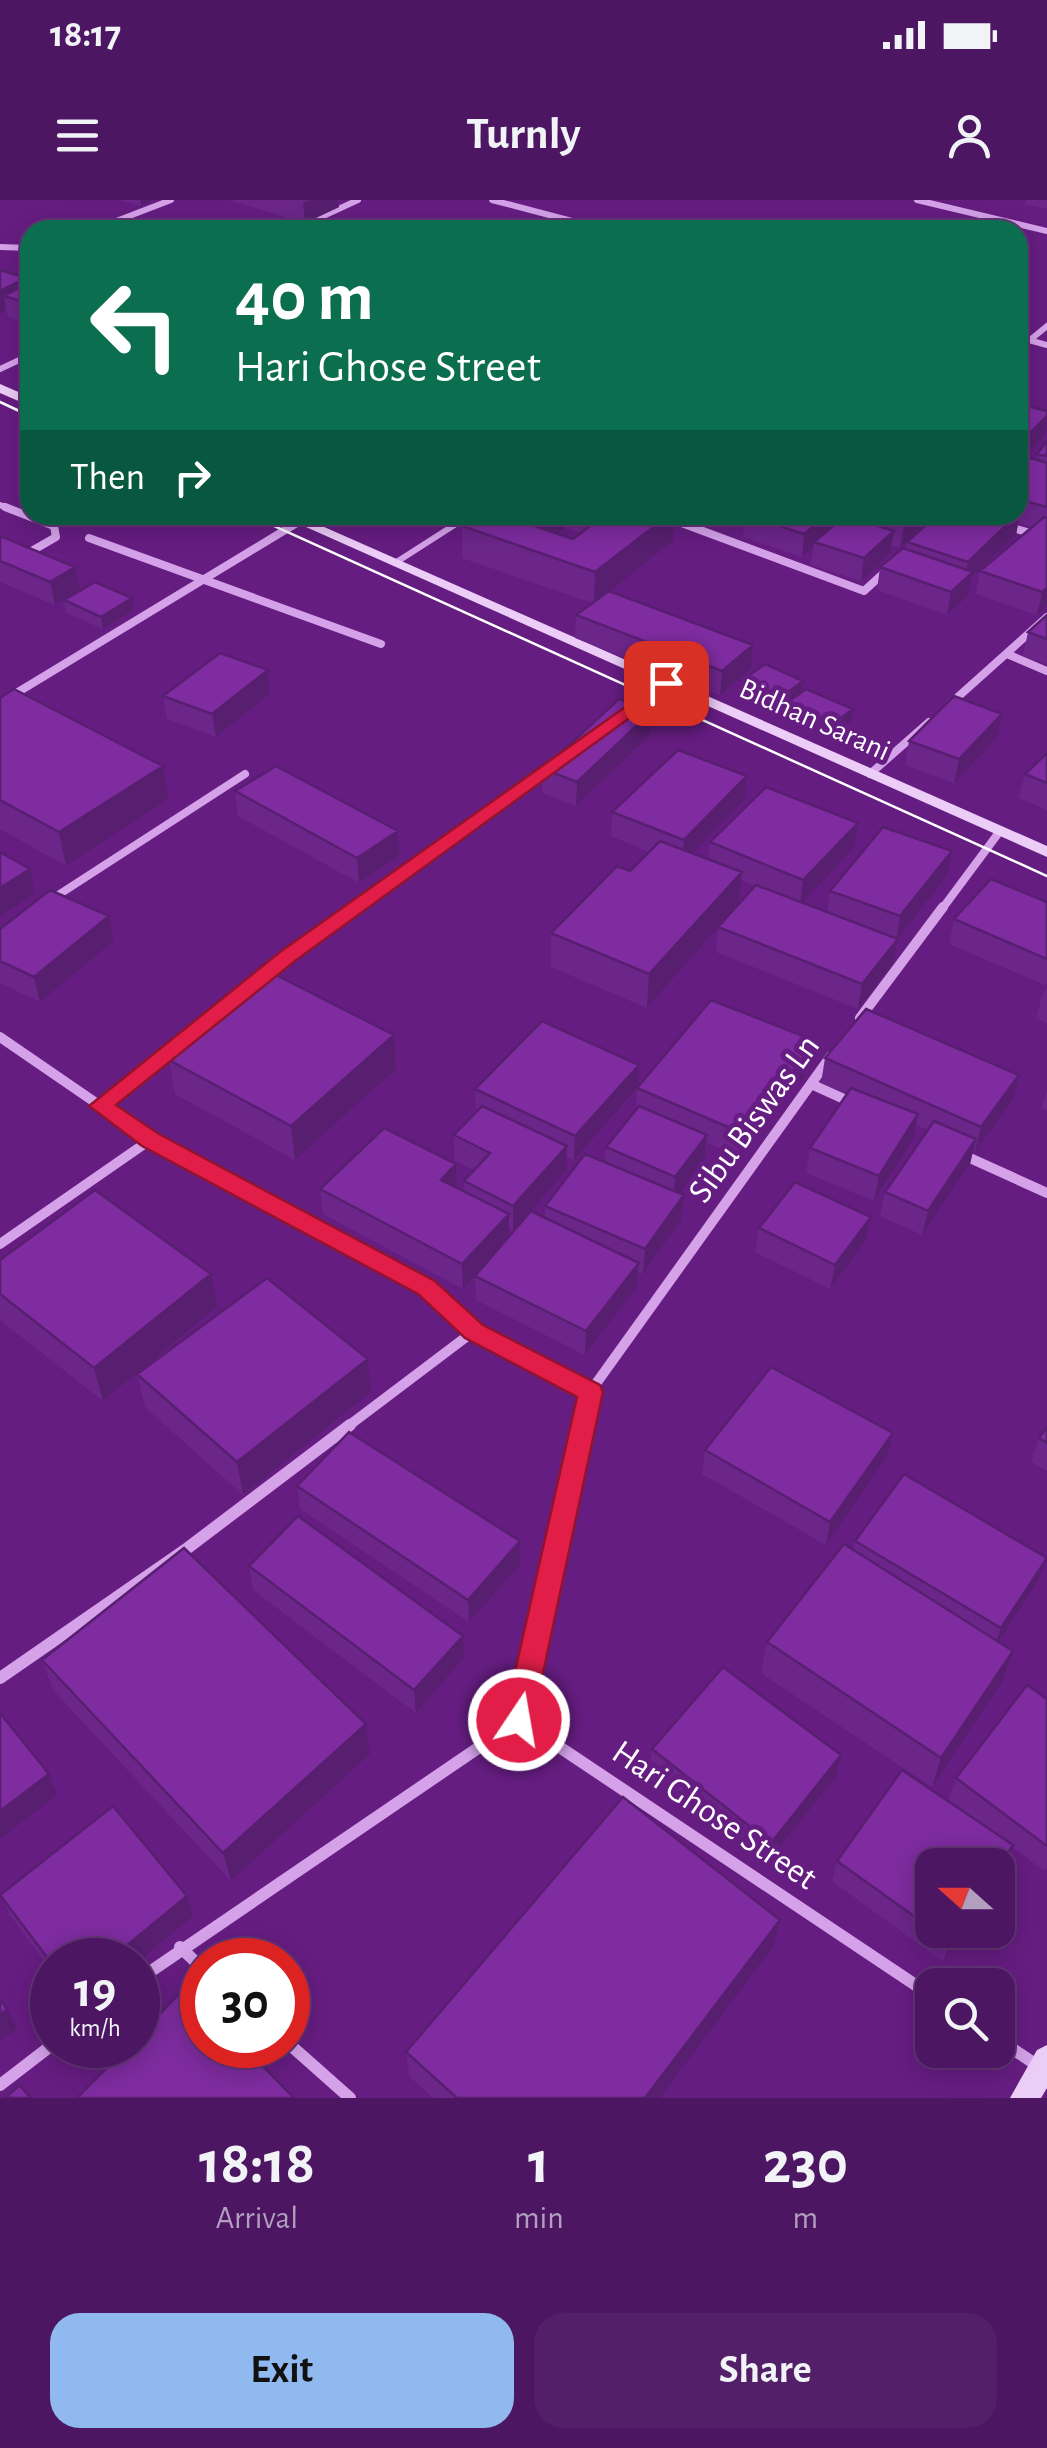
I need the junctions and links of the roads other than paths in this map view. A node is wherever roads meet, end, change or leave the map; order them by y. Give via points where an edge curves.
1 (170, 200) edge
2 (358, 200) edge
3 (492, 200) edge
4 (917, 200) edge
5 (946, 200) edge
6 (939, 205) junction
7 (995, 218) junction
8 (119, 220) edge
9 (315, 220) edge
10 (568, 220) edge
11 (991, 220) edge
12 (1004, 220) edge
13 (1047, 326) edge
14 (1030, 340) joint
15 (1047, 345) edge
16 (51, 525) edge
17 (283, 525) edge
18 (309, 525) edge
19 (454, 525) edge
20 (687, 525) edge
21 (1003, 525) edge
22 (89, 538) dead end
23 (1047, 538) edge
24 (22, 557) edge
25 (395, 563) junction
26 (891, 565) edge
27 (203, 580) junction
28 (1047, 617) edge
29 (380, 644) dead end
30 (1006, 654) junction
31 (1047, 670) edge
32 (666, 683) junction
33 (0, 704) edge
34 (617, 718) edge
35 (554, 764) edge
36 (245, 774) dead end
37 (870, 774) junction
38 (1000, 831) junction
39 (1047, 852) edge
40 (33, 912) edge
41 (858, 1021) edge
42 (0, 1038) edge
43 (834, 1052) edge
44 (811, 1084) junction
45 (100, 1106) junction
46 (861, 1107) edge
47 (150, 1140) junction
48 (946, 1146) edge
49 (1047, 1194) edge
50 (0, 1244) edge
51 (474, 1332) junction
52 (590, 1392) junction
53 (0, 1678) edge
54 (519, 1720) junction
55 (193, 1938) edge
56 (180, 1947) edge
57 (160, 1963) edge
58 (915, 1985) edge
59 (1015, 2049) edge
60 (30, 2062) edge
61 (310, 2063) edge
62 (1045, 2067) edge
63 (0, 2085) edge
64 (350, 2098) edge
65 (1025, 2098) edge

1 - 8 street
2 - 9 street
3 - 10 street
4 - 6 street
5 - 6 street
6 - 7 street
7 - 11 street
7 - 12 street
13 - 14 street
14 - 15 street
16 - 24 street via 56,537
17 - 27 street
18 - 25 main road, Bidhan Sarani
19 - 25 lane
20 - 26 street via 864,590
21 - 23 street
22 - 27 street
25 - 32 main road, Bidhan Sarani
27 - 29 street
27 - 33 street
28 - 30 street
30 - 31 street
30 - 37 street
32 - 34 street
32 - 37 main road, Bidhan Sarani
35 - 45 street via 287,956
36 - 40 street
37 - 38 main road, Bidhan Sarani
38 - 39 main road, Bidhan Sarani
38 - 41 street, Sibu Biswas Ln
42 - 45 street
43 - 44 street, Sibu Biswas Ln
44 - 46 street
44 - 52 street, Sibu Biswas Ln
45 - 47 street
47 - 50 street
47 - 51 street via 426,1287
48 - 49 street
51 - 52 street
51 - 53 street via 185,1550
52 - 54 street
54 - 55 street
54 - 58 street, Hari Ghose Street
56 - 57 street
59 - 62 street
60 - 63 street
61 - 64 street
62 - 65 main road

